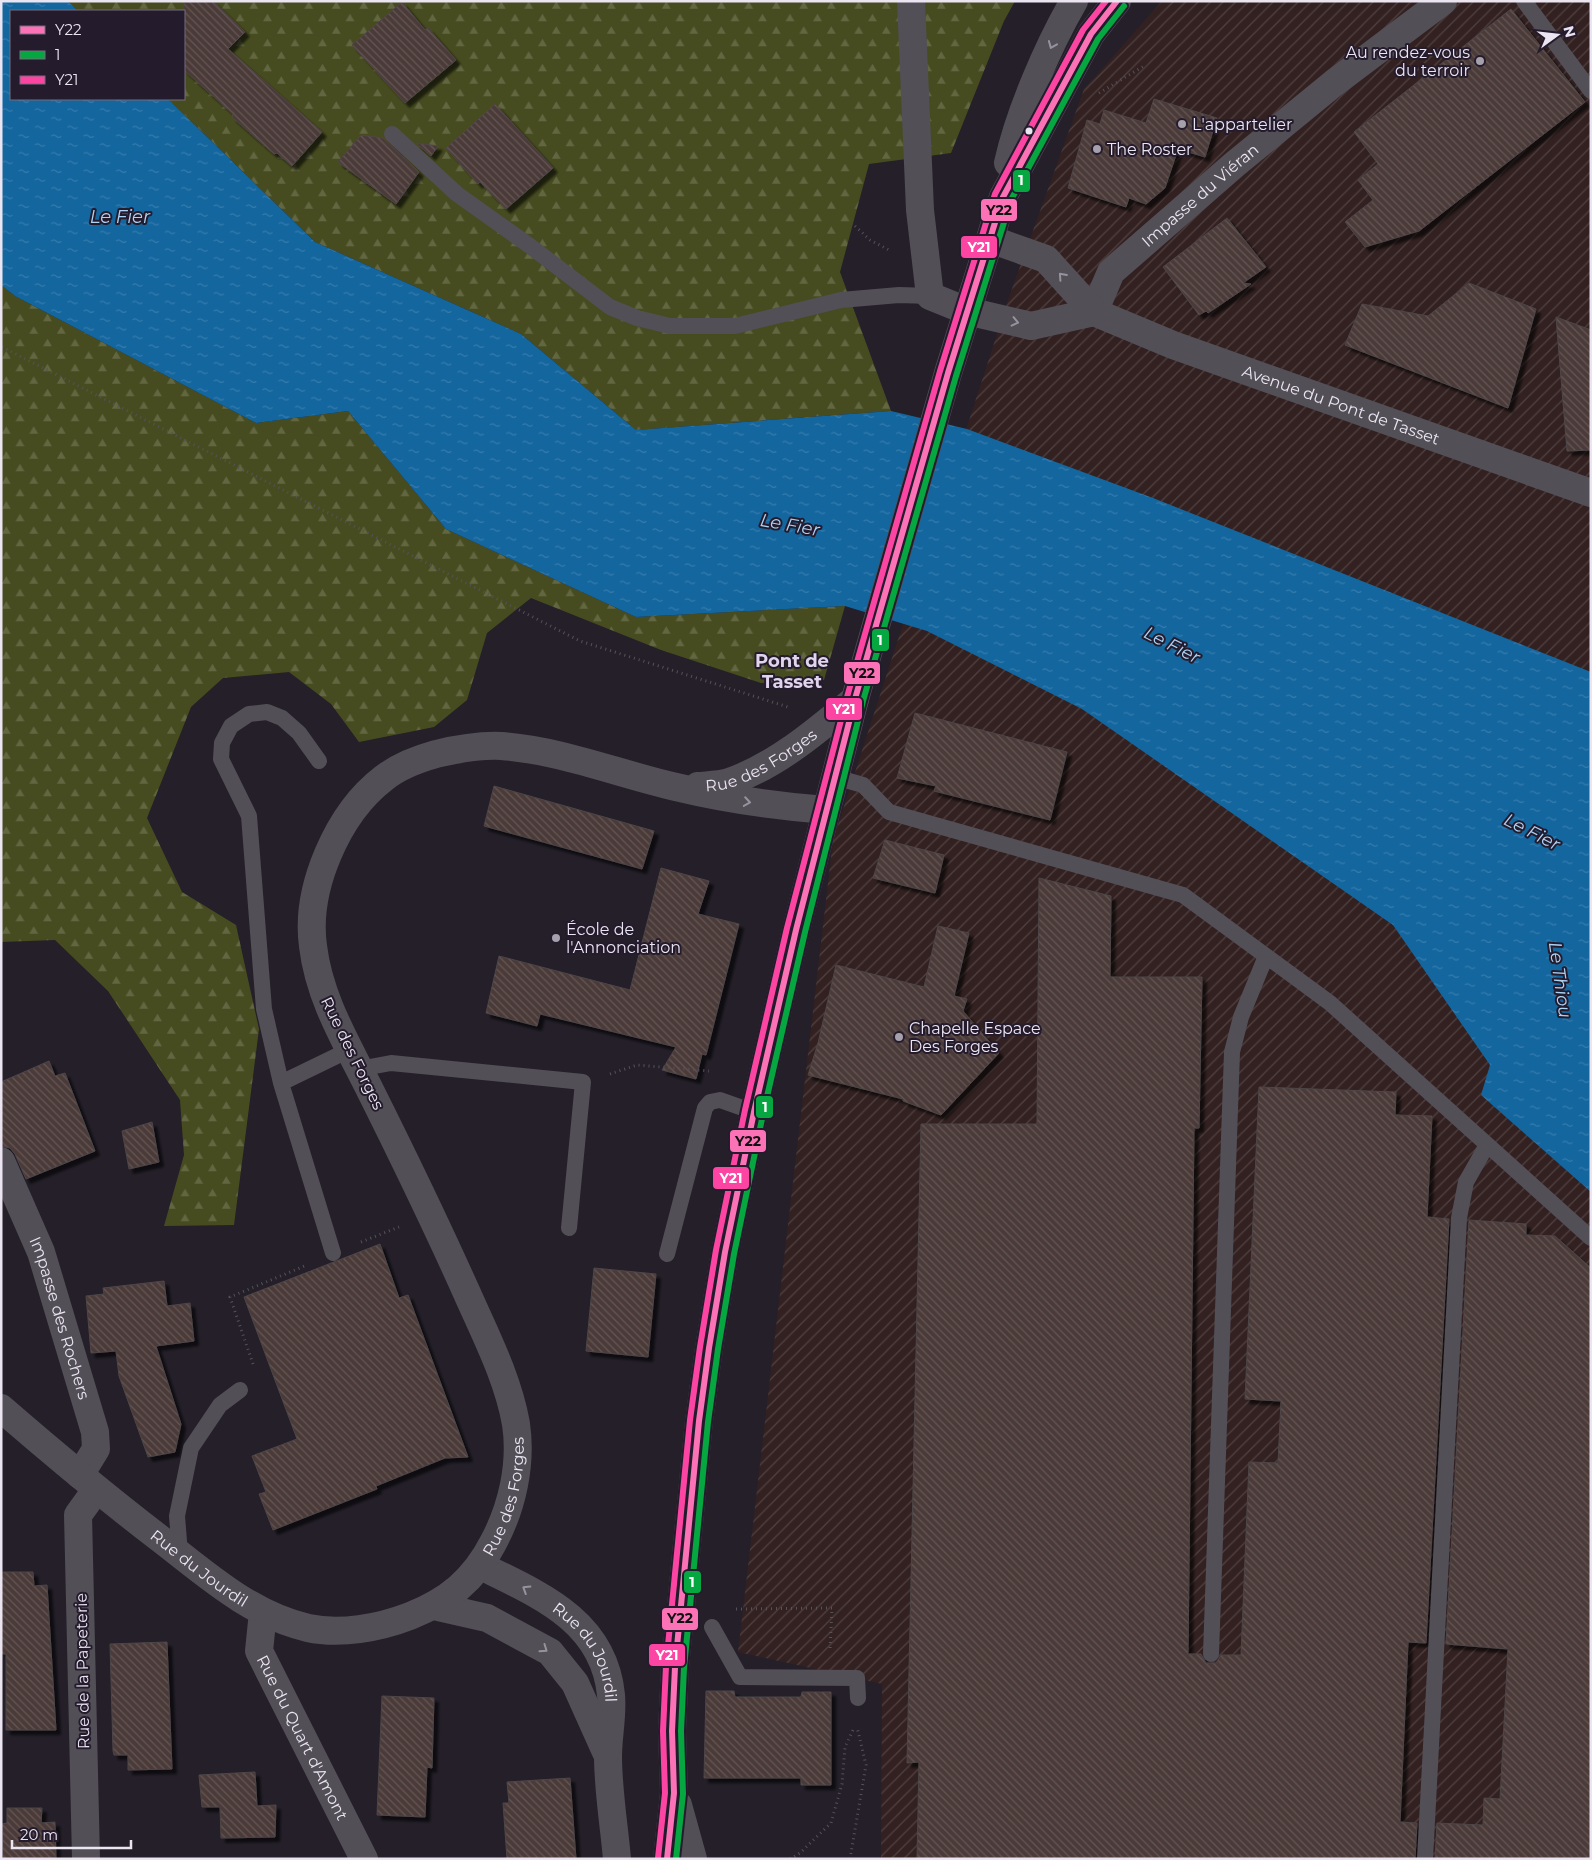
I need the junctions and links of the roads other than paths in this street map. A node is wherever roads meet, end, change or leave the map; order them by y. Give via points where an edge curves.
1 (911, 1) edge
2 (1074, 1) edge
3 (1117, 1) edge
4 (1443, 1) edge
5 (1524, 1) edge
6 (1591, 91) edge
7 (392, 134) dead end
8 (1003, 197) junction
9 (990, 239) junction
10 (930, 296) junction
11 (967, 311) junction
12 (1094, 312) junction
13 (1591, 494) edge
14 (855, 699) junction
15 (319, 761) dead end
16 (835, 777) junction
17 (682, 789) junction
18 (826, 810) junction
19 (1266, 956) junction
20 (354, 1059) junction
21 (280, 1083) junction
22 (754, 1112) junction
23 (1487, 1145) junction
24 (1, 1161) edge
25 (569, 1228) dead end
26 (1591, 1238) edge
27 (333, 1253) dead end
28 (667, 1254) dead end
29 (240, 1390) dead end
30 (1, 1408) edge
31 (88, 1482) junction
32 (180, 1554) junction
33 (481, 1566) junction
34 (434, 1606) junction
35 (263, 1612) junction
36 (712, 1627) dead end
37 (1211, 1654) dead end
38 (858, 1698) dead end
39 (608, 1758) junction
40 (674, 1793) junction
41 (86, 1859) edge
42 (364, 1859) edge
43 (617, 1859) edge
44 (667, 1859) edge
45 (693, 1859) edge
46 (1426, 1859) edge

1 - 10 street via 920,210
2 -> 8 street via 1058,29 1019,125
3 - 8 street via 1091,34
4 - 12 street, Impasse du Viéran via 1334,83 1111,272
5 - 6 lane
7 - 10 lane via 457,194 610,307 637,318 670,326 735,326 841,300 891,295
8 - 9 street
9 - 11 street
12 -> 9 street, Avenue du Pont de Tasset via 1046,259
10 - 11 street
11 -> 12 street via 1031,326
11 - 14 street
12 - 13 street, Avenue du Pont de Tasset via 1179,348
14 - 16 street
14 - 17 street, Rue des Forges via 758,771 727,783
15 - 21 lane via 299,733 282,718 267,712 249,714 231,726 222,743 221,759 249,816 264,1010
16 - 18 street
16 - 19 lane via 863,785 888,812 1182,895
17 -> 18 street, Rue des Forges via 745,802
17 - 20 street, Rue des Forges via 532,750 498,746 458,749 424,757 382,779 354,810 333,842 319,876 312,908 312,943 320,982 335,1023
18 - 22 street
19 - 23 lane via 1330,1003
19 - 37 lane via 1241,1017 1232,1052
20 - 21 lane
20 - 25 lane via 583,1082
20 - 33 street, Rue des Forges via 431,1214 492,1349 510,1399 517,1436 513,1493 503,1525
21 - 27 lane
22 - 28 lane via 720,1100 710,1102 705,1108
22 - 40 street via 716,1303 699,1421 675,1667
23 - 26 lane
23 - 46 lane via 1466,1182 1459,1218
24 - 31 street, Impasse des Rochers via 42,1252 95,1432 96,1449
29 - 32 lane via 220,1405 191,1448 177,1516
30 - 31 street, Rue du Jourdil
31 - 32 street, Rue du Jourdil
31 - 41 street, Rue de la Papeterie via 78,1514
32 - 35 street, Rue du Jourdil via 222,1588
33 - 34 street, Rue du Jourdil
39 -> 33 street, Rue du Jourdil via 612,1696 599,1650 588,1633 570,1616 519,1584
34 - 35 street, Rue du Jourdil via 398,1620 340,1630 311,1629
34 -> 39 street, Rue du Jourdil via 487,1618 550,1652 575,1683
35 - 42 street, Rue du Quart d'Amont via 259,1651
36 - 38 lane via 740,1677 858,1678
39 - 43 street, Rue du Jourdil
40 - 44 street
40 - 45 street

